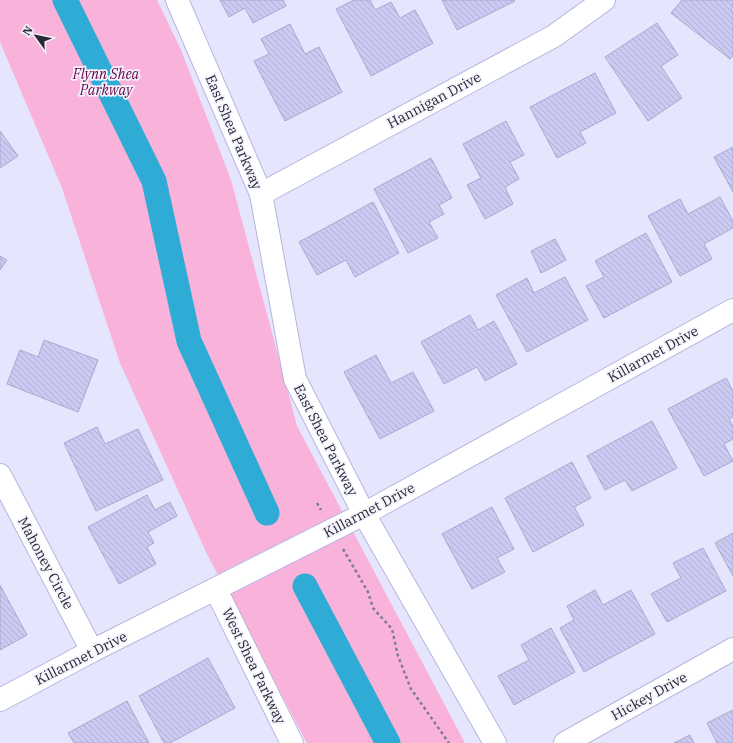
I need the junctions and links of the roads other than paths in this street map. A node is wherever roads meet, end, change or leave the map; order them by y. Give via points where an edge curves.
1 (178, 0) edge
2 (604, 0) edge
3 (261, 194) junction
4 (733, 310) edge
5 (0, 475) edge
6 (364, 514) junction
7 (216, 590) junction
8 (733, 649) edge
9 (92, 651) junction
10 (0, 700) edge
11 (292, 743) edge
12 (495, 743) edge
13 (565, 743) edge

1 - 3 street, East Shea Parkway
2 - 3 street, Hannigan Drive via 554,36
3 - 6 street, East Shea Parkway via 295,379
4 - 6 street, Killarmet Drive
5 - 9 street, Mahoney Circle
6 - 7 street, Killarmet Drive
6 - 12 street, East Shea Parkway
7 - 9 street, Killarmet Drive
7 - 11 street, West Shea Parkway
8 - 13 street, Hickey Drive
9 - 10 street, Killarmet Drive

